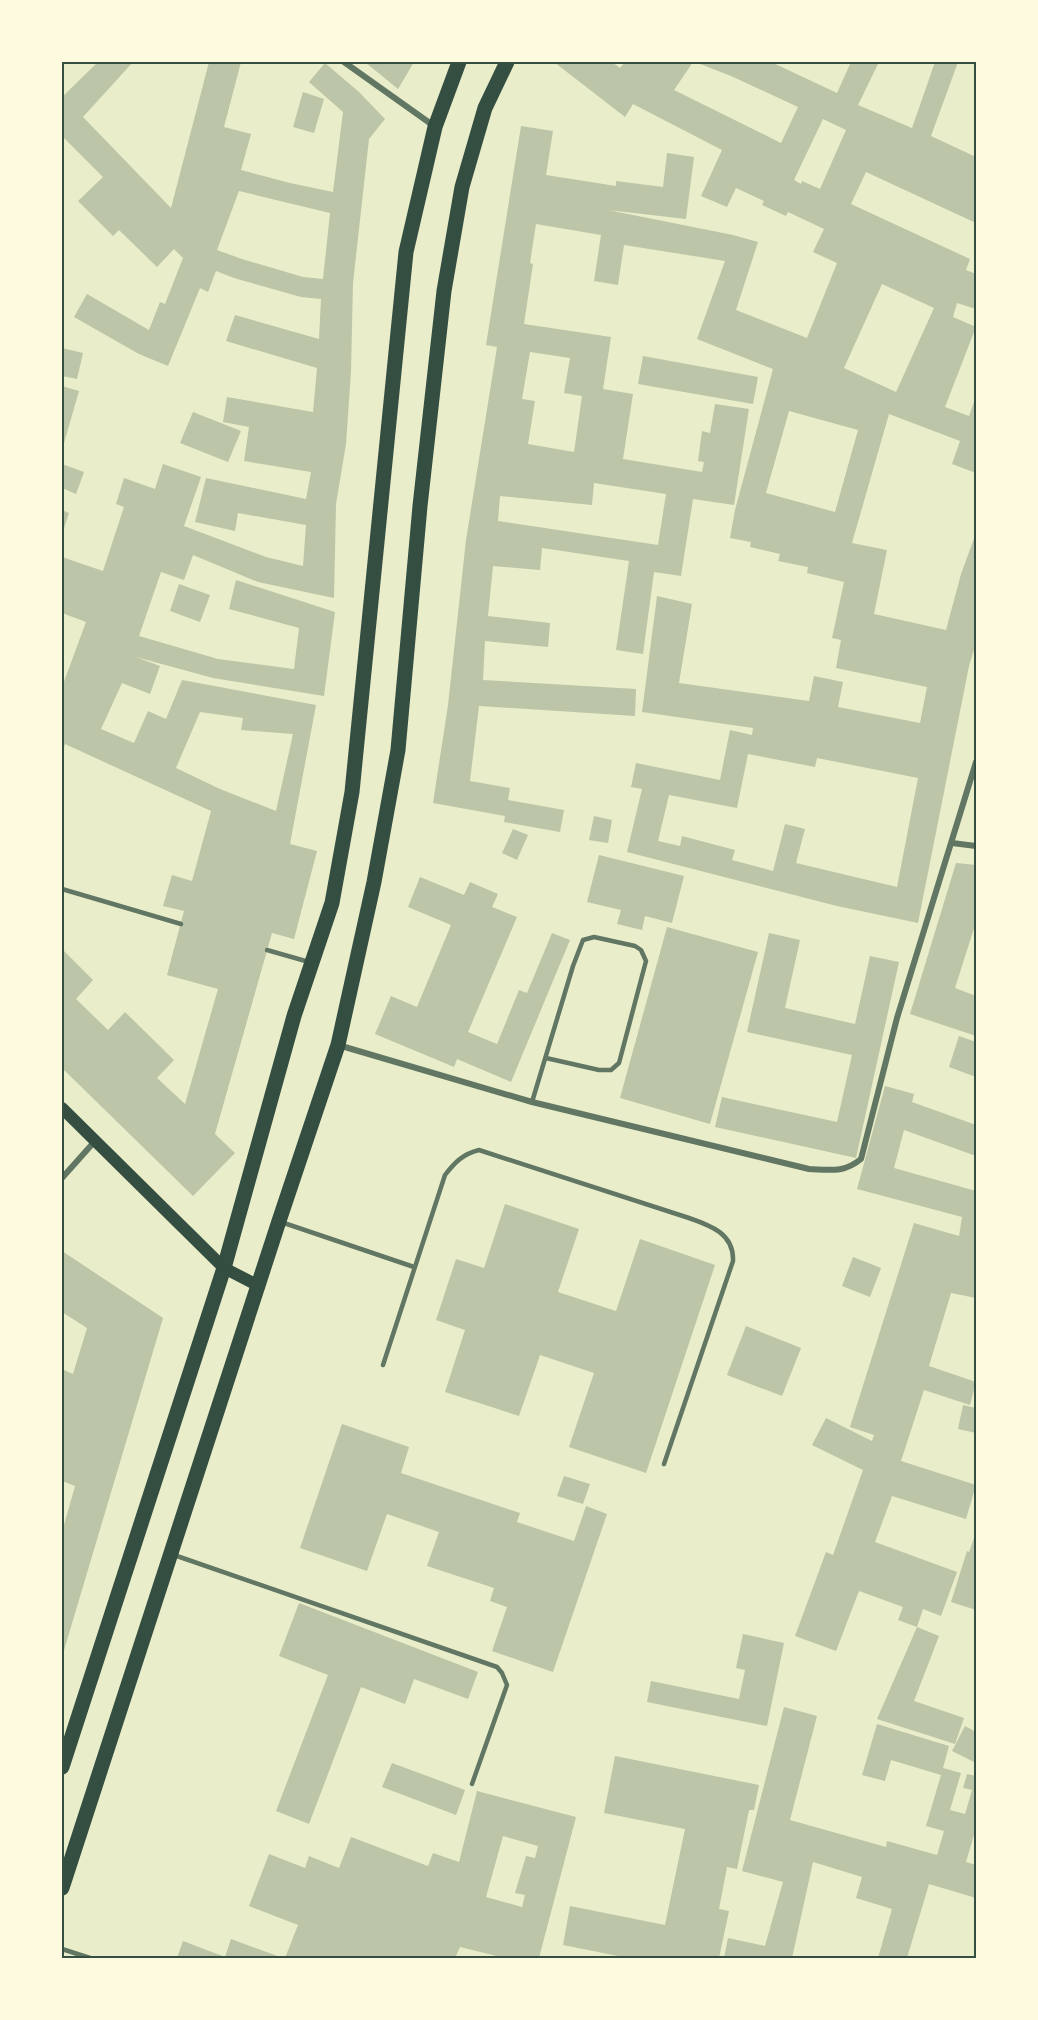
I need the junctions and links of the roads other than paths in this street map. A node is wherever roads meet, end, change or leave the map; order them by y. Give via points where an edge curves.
1 (344, 62) edge
2 (459, 62) edge
3 (507, 62) edge
4 (435, 127) junction
5 (976, 762) edge
6 (952, 843) junction
7 (976, 846) edge
8 (62, 889) edge
9 (180, 924) dead end
10 (267, 950) dead end
11 (312, 963) junction
12 (338, 1045) junction
13 (546, 1058) junction
14 (532, 1101) junction
15 (62, 1108) edge
16 (95, 1141) junction
17 (62, 1178) edge
18 (279, 1221) junction
19 (414, 1267) junction
20 (224, 1268) junction
21 (259, 1286) junction
22 (383, 1365) dead end
23 (664, 1464) dead end
24 (171, 1554) junction
25 (62, 1767) edge
26 (472, 1784) dead end
27 (62, 1888) edge
28 (62, 1949) edge
29 (90, 1959) edge

1 - 4 street
2 - 4 main road
3 - 12 main road via 485,108 462,187 440,327 398,750
4 - 11 main road via 406,252 352,792 332,903
5 - 6 street
6 - 7 street
6 - 14 street via 897,1018 861,1159 851,1168 809,1169
8 - 9 lane
10 - 11 lane
11 - 20 main road
12 - 14 street
12 - 18 main road
13 - 13 lane via 584,940 594,937 641,950 646,961 619,1064 611,1070 599,1070
13 - 14 lane
15 - 16 main road
16 - 17 street
16 - 20 main road
18 - 19 lane
18 - 21 main road
19 - 22 lane
19 - 23 lane via 445,1175 456,1161 480,1150 719,1230 727,1237 734,1261
20 - 21 main road
20 - 25 main road
21 - 24 main road
24 - 26 lane via 497,1667 507,1685
24 - 27 main road
28 - 29 lane

